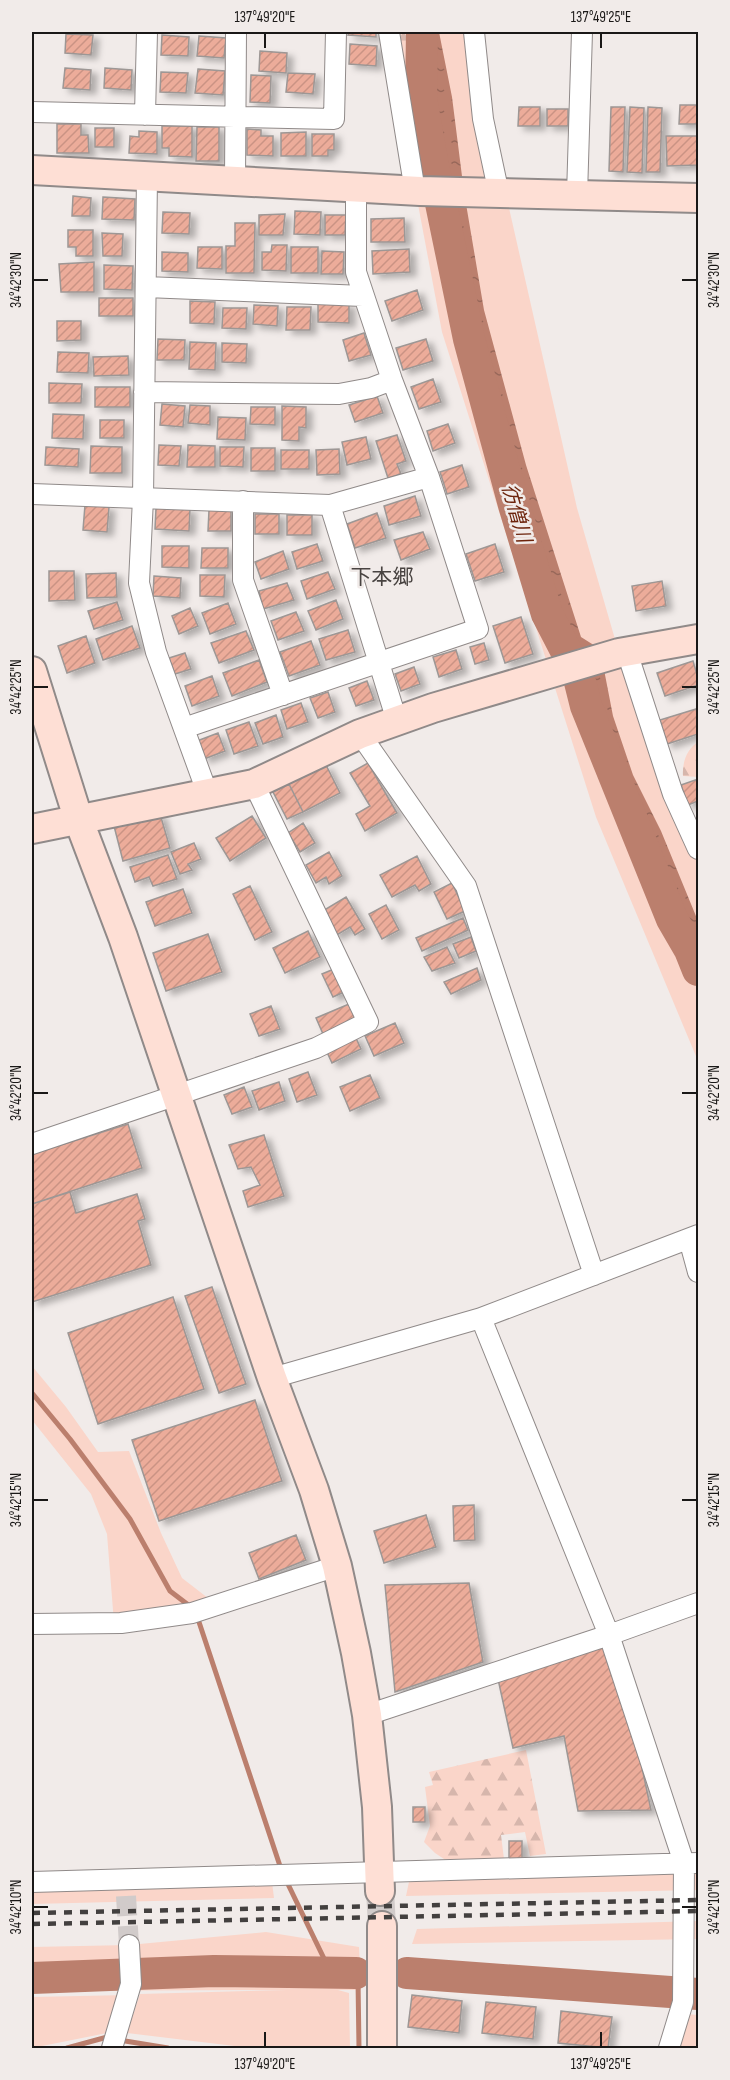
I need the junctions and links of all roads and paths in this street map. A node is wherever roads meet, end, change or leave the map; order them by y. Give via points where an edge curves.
1 (147, 32) edge
2 (236, 32) edge
3 (336, 32) edge
4 (389, 32) edge
5 (474, 32) edge
6 (582, 32) edge
7 (32, 112) edge
8 (145, 115) junction
9 (234, 117) junction
10 (32, 170) edge
11 (147, 177) junction
12 (235, 180) junction
13 (357, 187) junction
14 (418, 191) junction
15 (497, 194) junction
16 (577, 195) junction
17 (699, 198) edge
18 (146, 287) junction
19 (363, 296) junction
20 (392, 380) junction
21 (144, 392) junction
22 (429, 477) junction
23 (32, 494) edge
24 (143, 498) junction
25 (243, 501) junction
26 (330, 505) junction
27 (699, 639) edge
28 (623, 652) junction
29 (378, 663) junction
30 (32, 670) edge
31 (283, 695) junction
32 (397, 721) junction
33 (184, 728) junction
34 (360, 734) junction
35 (254, 784) junction
36 (207, 792) junction
37 (79, 821) junction
38 (32, 829) edge
39 (699, 849) edge
40 (176, 1096) junction
41 (32, 1144) edge
42 (694, 1237) edge
43 (699, 1272) edge
44 (594, 1275) junction
45 (481, 1318) junction
46 (272, 1378) junction
47 (337, 1566) junction
48 (699, 1603) edge
49 (32, 1624) edge
50 (609, 1635) junction
51 (367, 1714) junction
52 (691, 1863) edge
53 (32, 1882) edge
54 (380, 1882) junction
55 (382, 1926) tunnel mouth
56 (129, 1945) tunnel mouth
57 (112, 2049) edge
58 (382, 2049) edge
59 (669, 2049) edge

1 - 8 street
2 - 9 street
3 - 9 street via 334,119
4 - 14 street
5 - 15 street via 483,118
6 - 16 street
7 - 8 street
8 - 9 street
9 - 12 street
10 - 11 street
11 - 12 street
11 - 18 street
12 - 13 street
13 - 14 street
13 - 19 street via 356,272
14 - 15 street
15 - 16 street
16 - 17 street
18 - 19 street
18 - 21 street
19 - 20 street
20 - 21 street via 339,394
20 - 22 street
21 - 24 street
22 - 26 street
22 - 29 street via 478,629
23 - 24 street
24 - 25 street
24 - 33 street via 139,583 156,652
25 - 26 street
25 - 31 street via 243,580
26 - 29 street
27 - 28 street
28 - 32 street
28 - 39 street via 673,794
29 - 31 street
29 - 32 street
30 - 37 street
31 - 33 street
32 - 34 street
33 - 36 street
34 - 35 street
34 - 44 street via 466,886
35 - 36 street
35 - 40 street via 368,1022 316,1048
36 - 37 street
37 - 38 street
37 - 40 street
40 - 41 street
40 - 46 street
42 - 43 street
42 - 44 street
44 - 45 street
45 - 46 street
45 - 50 street
46 - 47 street via 314,1490
47 - 49 street via 192,1614 121,1623
47 - 51 street
48 - 50 street
50 - 51 street
50 - 52 street
51 - 54 street
52 - 54 street
52 - 59 street via 683,2002
53 - 54 street via 127,1888
55 - 58 street
56 - 57 street via 131,1984

